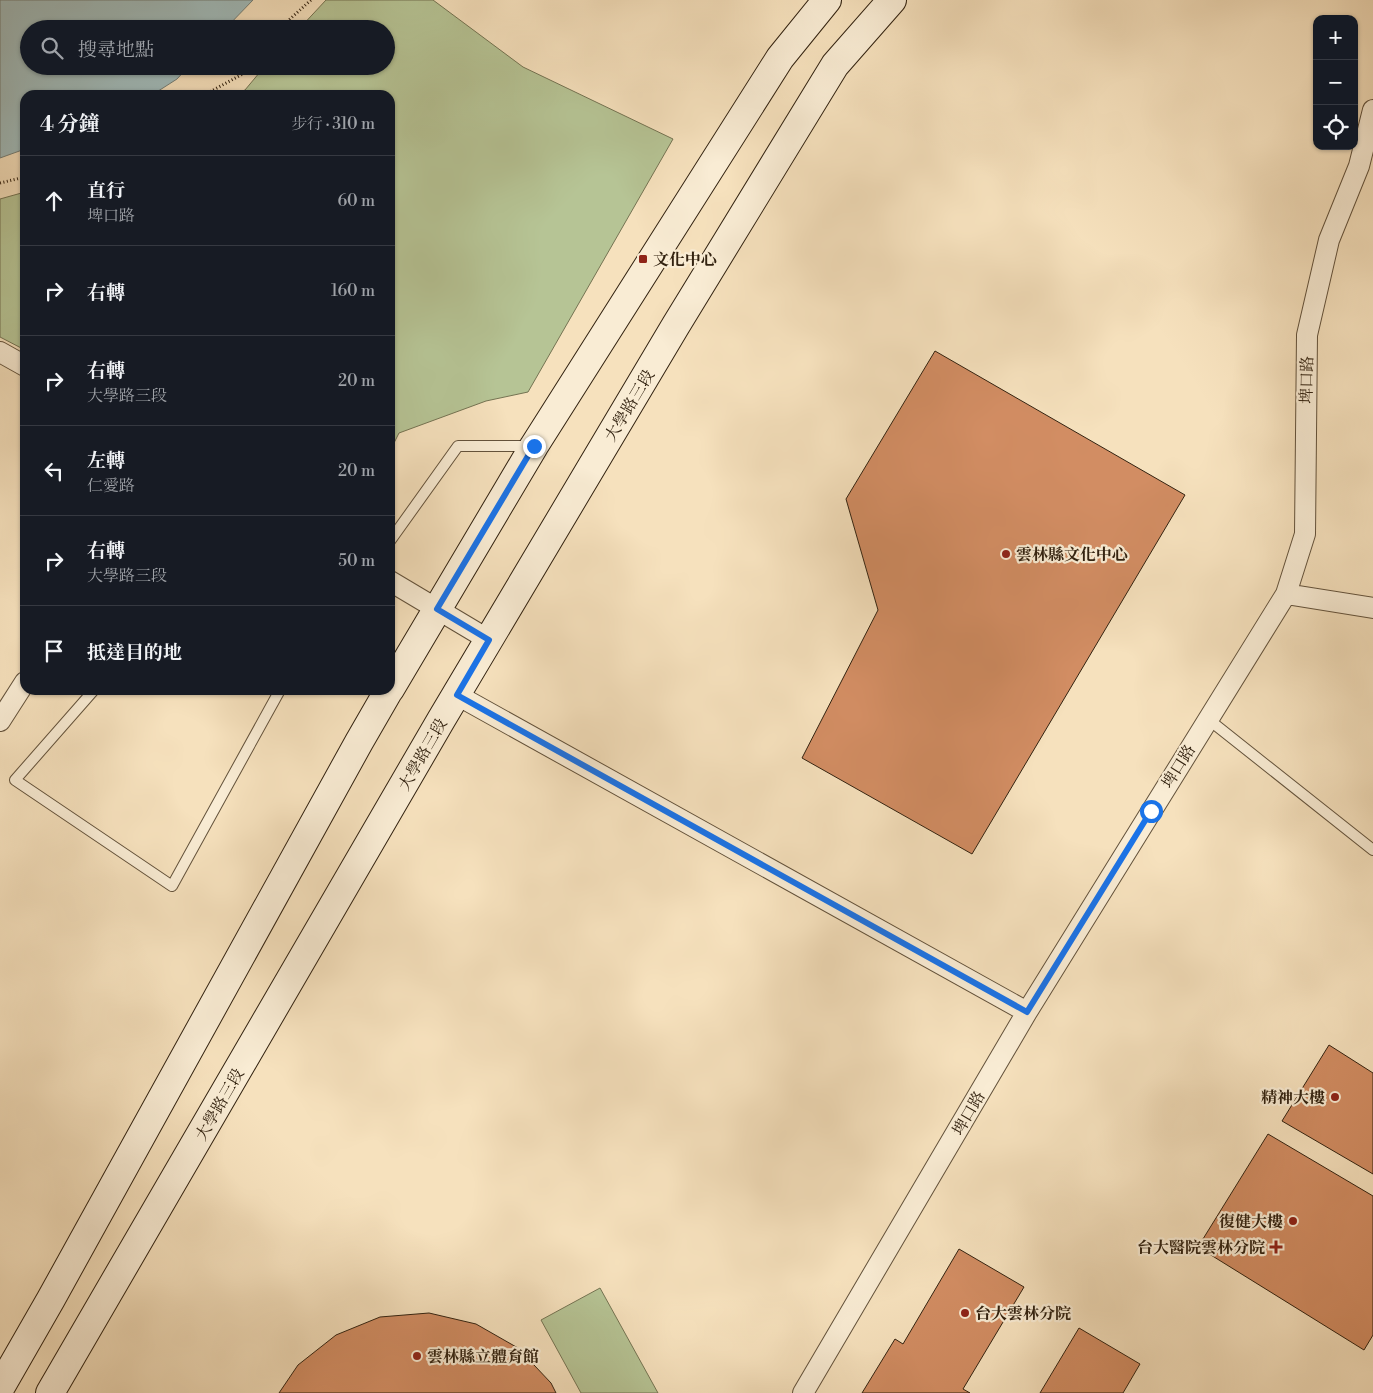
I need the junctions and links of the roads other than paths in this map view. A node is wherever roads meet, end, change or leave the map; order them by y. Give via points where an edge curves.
1 (827, 0) edge
2 (892, 0) edge
3 (1373, 110) edge
4 (1366, 167) edge
5 (0, 352) edge
6 (20, 363) edge
7 (534, 446) junction
8 (395, 534) edge
9 (395, 584) edge
10 (1286, 594) junction
11 (1373, 608) edge
12 (437, 609) junction
13 (489, 640) junction
14 (395, 681) edge
15 (20, 690) edge
16 (90, 695) edge
17 (277, 695) edge
18 (387, 695) edge
19 (457, 695) junction
20 (1208, 719) junction
21 (0, 721) edge
22 (1373, 850) edge
23 (1027, 1012) junction
24 (0, 1388) edge
25 (50, 1393) edge
26 (803, 1393) edge

1 - 7 street via 780,58
2 - 13 street, 大學路三段 via 835,65
3 - 4 street, 埤口路
4 - 10 street, 埤口路 via 1329,240 1307,335 1304,534
5 - 6 street
7 - 8 lane via 458,446
7 - 12 street
9 - 12 street
10 - 11 street
10 - 20 street, 埤口路
12 - 13 street
12 - 14 street
13 - 19 street, 大學路三段
15 - 21 street
16 - 17 lane via 15,780 172,886
18 - 24 street
19 - 23 street
19 - 25 street, 大學路三段
20 - 22 lane
20 - 23 street, 埤口路
23 - 26 street, 埤口路

